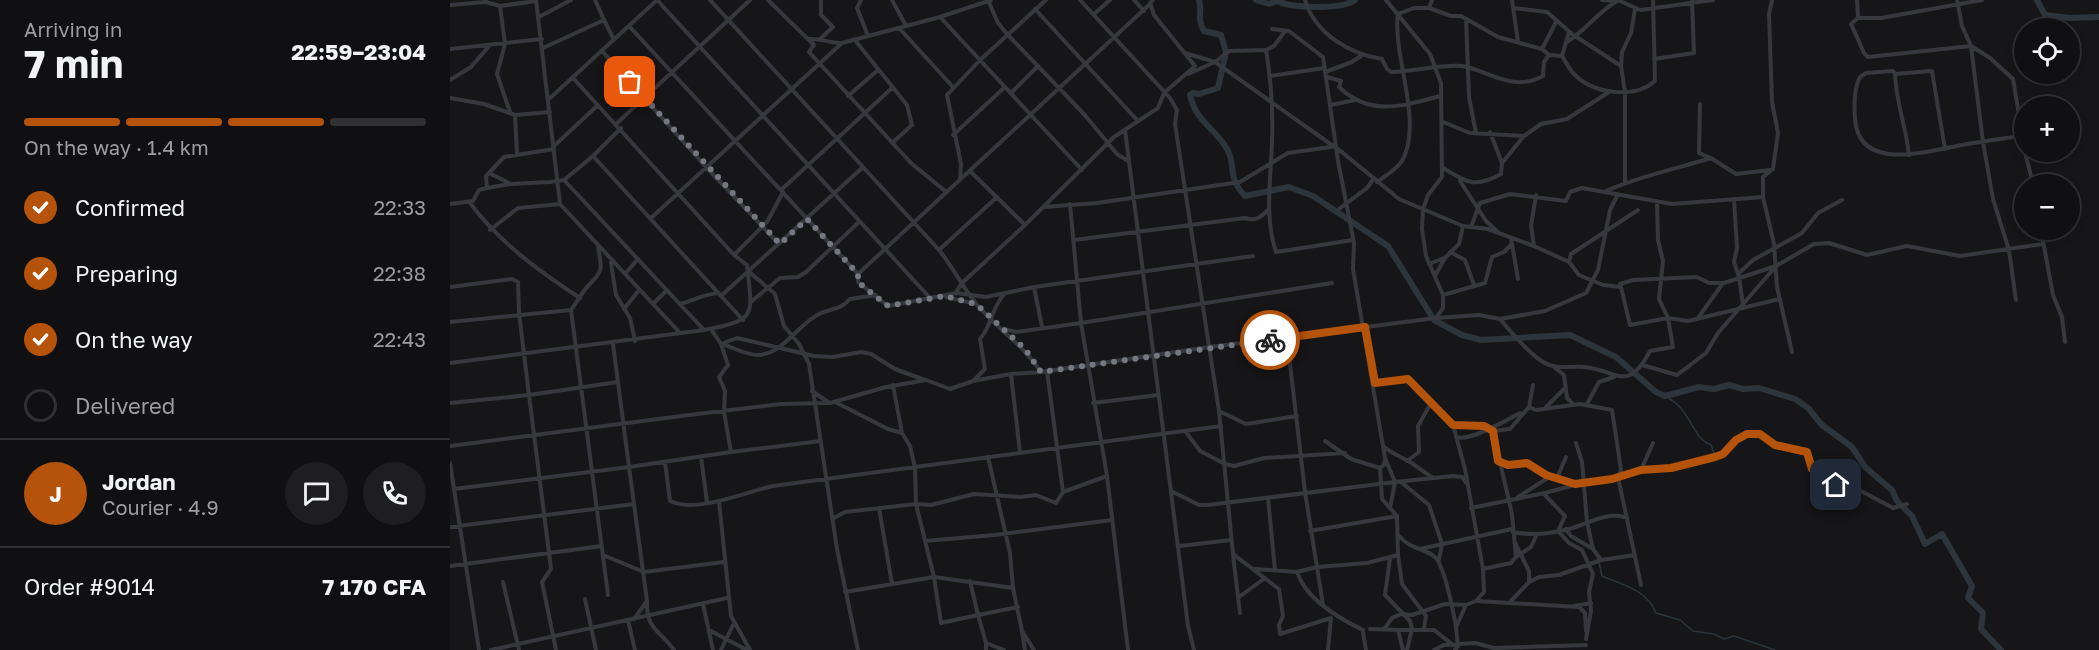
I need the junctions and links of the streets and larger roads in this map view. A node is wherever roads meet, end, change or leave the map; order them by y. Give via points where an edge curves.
1 (536, 0) edge
2 (571, 0) edge
3 (595, 0) edge
4 (657, 0) edge
5 (710, 0) edge
6 (750, 0) edge
7 (768, 0) edge
8 (821, 0) edge
9 (861, 0) edge
10 (892, 0) edge
11 (975, 0) edge
12 (1046, 0) edge
13 (1080, 0) edge
14 (1110, 0) edge
15 (1134, 0) edge
16 (1305, 0) edge
17 (1386, 0) edge
18 (1432, 0) edge
19 (1512, 0) edge
20 (1602, 0) edge
21 (1653, 0) edge
22 (1713, 0) edge
23 (1772, 0) edge
24 (1857, 0) edge
25 (1957, 0) edge
26 (1982, 0) edge
27 (473, 1) edge
28 (989, 1) edge
29 (1617, 1) edge
30 (1692, 1) edge
31 (1152, 2) edge
32 (450, 5) edge
33 (500, 6) junction
34 (977, 6) junction
35 (1957, 6) junction
36 (1655, 7) junction
37 (1429, 8) junction
38 (1513, 8) junction
39 (1035, 9) junction
40 (1635, 9) junction
41 (1144, 11) junction
42 (1094, 14) junction
43 (1398, 14) junction
44 (539, 17) junction
45 (940, 17) junction
46 (1858, 18) junction
47 (1466, 19) junction
48 (604, 20) junction
49 (728, 20) junction
50 (1556, 22) junction
51 (629, 26) junction
52 (906, 26) junction
53 (898, 28) junction
54 (1272, 29) dead end
55 (1285, 31) junction
56 (1569, 32) junction
57 (1007, 34) junction
58 (868, 36) junction
59 (1115, 37) junction
60 (1576, 37) junction
61 (821, 38) junction
62 (542, 39) junction
63 (808, 39) junction
64 (854, 39) junction
65 (614, 40) junction
66 (1518, 42) junction
67 (1567, 42) junction
68 (842, 43) junction
69 (505, 44) junction
70 (489, 45) junction
71 (699, 45) junction
72 (1971, 46) junction
73 (543, 48) junction
74 (450, 49) edge
75 (1542, 49) junction
76 (1266, 50) junction
77 (602, 51) junction
78 (1185, 54) junction
79 (1549, 55) junction
80 (1361, 56) junction
81 (1562, 56) junction
82 (1654, 59) junction
83 (980, 60) junction
84 (819, 62) junction
85 (1215, 62) junction
86 (1085, 64) junction
87 (1621, 66) junction
88 (1037, 67) junction
89 (1435, 69) junction
90 (1468, 69) junction
91 (878, 70) junction
92 (1324, 70) junction
93 (672, 71) junction
94 (1404, 71) junction
95 (1896, 74) junction
96 (1269, 76) junction
97 (1182, 77) junction
98 (1328, 77) junction
99 (573, 78) junction
100 (450, 80) edge
101 (952, 86) junction
102 (1005, 87) junction
103 (790, 88) junction
104 (892, 88) junction
105 (1059, 89) junction
106 (1609, 92) junction
107 (1625, 92) junction
108 (1011, 93) junction
109 (1164, 93) junction
110 (848, 96) junction
111 (1440, 96) junction
112 (2015, 96) edge
113 (450, 98) edge
114 (644, 98) junction
115 (549, 99) junction
116 (1355, 100) junction
117 (1269, 102) junction
118 (1700, 104) dead end
119 (598, 105) junction
120 (1331, 105) junction
121 (1407, 105) junction
122 (510, 112) junction
123 (550, 112) junction
124 (761, 114) junction
125 (865, 114) junction
126 (515, 115) junction
127 (1031, 116) junction
128 (1137, 120) junction
129 (1442, 122) junction
130 (616, 124) junction
131 (621, 128) junction
132 (1125, 130) junction
133 (1476, 132) junction
134 (1490, 132) junction
135 (953, 135) junction
136 (1524, 136) junction
137 (2014, 137) edge
138 (837, 139) junction
139 (735, 140) junction
140 (1983, 142) junction
141 (892, 143) junction
142 (1108, 144) junction
143 (1332, 147) junction
144 (554, 148) junction
145 (1946, 149) junction
146 (1336, 150) junction
147 (517, 154) junction
148 (1909, 155) junction
149 (593, 156) junction
150 (1711, 158) junction
151 (1129, 162) junction
152 (1270, 163) junction
153 (1502, 163) junction
154 (809, 165) junction
155 (706, 167) junction
156 (1442, 167) junction
157 (862, 168) junction
158 (1773, 169) junction
159 (1082, 170) junction
160 (971, 172) junction
161 (489, 173) junction
162 (558, 179) junction
163 (1459, 179) junction
164 (564, 180) junction
165 (960, 180) junction
166 (1375, 180) junction
167 (1625, 182) junction
168 (511, 184) junction
169 (487, 188) junction
170 (1185, 188) junction
171 (782, 191) junction
172 (945, 191) junction
173 (1606, 191) junction
174 (679, 192) junction
175 (833, 193) junction
176 (1618, 194) junction
177 (1536, 195) junction
178 (1133, 196) junction
179 (997, 197) junction
180 (1763, 197) junction
181 (1734, 199) junction
182 (1842, 200) dead end
183 (1657, 201) junction
184 (470, 203) junction
185 (450, 204) edge
186 (560, 204) junction
187 (1070, 204) junction
188 (1347, 205) junction
189 (1478, 206) junction
190 (1043, 207) junction
191 (1269, 208) junction
192 (1339, 208) dead end
193 (1423, 209) junction
194 (1638, 210) dead end
195 (651, 218) junction
196 (807, 219) junction
197 (860, 221) junction
198 (913, 223) junction
199 (1025, 225) junction
200 (1191, 225) junction
201 (1463, 226) junction
202 (762, 227) junction
203 (1471, 227) junction
204 (490, 230) junction
205 (1606, 231) junction
206 (1138, 233) junction
207 (1498, 233) junction
208 (1074, 240) junction
209 (1353, 240) junction
210 (2042, 240) edge
211 (1512, 241) junction
212 (780, 244) junction
213 (2043, 244) junction
214 (597, 246) junction
215 (832, 246) junction
216 (1533, 246) junction
217 (886, 248) junction
218 (939, 250) junction
219 (1774, 250) junction
220 (2009, 250) junction
221 (1450, 252) junction
222 (734, 255) junction
223 (1253, 256) dead end
224 (1445, 258) junction
225 (639, 259) junction
226 (611, 262) junction
227 (1569, 262) junction
228 (1196, 263) junction
229 (1429, 264) junction
230 (1776, 266) junction
231 (748, 271) junction
232 (1141, 272) junction
233 (625, 274) junction
234 (858, 274) junction
235 (1436, 275) junction
236 (1739, 275) junction
237 (1518, 279) dead end
238 (1592, 279) junction
239 (1661, 279) junction
240 (1077, 281) junction
241 (963, 282) junction
242 (1332, 283) dead end
243 (1724, 283) junction
244 (1474, 285) junction
245 (450, 287) edge
246 (766, 287) junction
247 (1034, 287) junction
248 (1621, 287) junction
249 (639, 290) junction
250 (667, 290) junction
251 (956, 293) junction
252 (970, 293) junction
253 (1006, 293) junction
254 (721, 294) junction
255 (878, 295) junction
256 (1443, 295) junction
257 (945, 296) junction
258 (580, 298) junction
259 (930, 298) junction
260 (1780, 299) junction
261 (2016, 300) dead end
262 (751, 302) junction
263 (1202, 303) junction
264 (653, 304) junction
265 (680, 304) junction
266 (976, 304) junction
267 (1743, 306) junction
268 (624, 309) junction
269 (571, 310) junction
270 (1148, 312) junction
271 (519, 313) junction
272 (1436, 318) junction
273 (1668, 318) junction
274 (1697, 318) junction
275 (990, 319) junction
276 (1500, 319) junction
277 (744, 320) junction
278 (450, 322) edge
279 (1081, 323) junction
280 (1042, 327) junction
281 (1365, 327) junction
282 (711, 329) junction
283 (1003, 329) junction
284 (704, 330) junction
285 (680, 333) junction
286 (791, 335) junction
287 (1287, 338) junction
288 (635, 341) junction
289 (2065, 342) dead end
290 (613, 344) junction
291 (721, 344) junction
292 (575, 346) junction
293 (782, 346) junction
294 (1209, 347) junction
295 (801, 352) junction
296 (1792, 352) dead end
297 (523, 353) junction
298 (1154, 355) junction
299 (450, 363) edge
300 (1088, 365) junction
301 (1642, 365) junction
302 (1555, 367) junction
303 (1047, 371) junction
304 (1041, 372) junction
305 (1011, 374) junction
306 (1616, 377) junction
307 (926, 380) junction
308 (973, 381) junction
309 (618, 382) junction
310 (1375, 383) junction
311 (893, 385) junction
312 (1533, 386) dead end
313 (580, 387) junction
314 (1565, 388) junction
315 (811, 391) junction
316 (529, 395) junction
317 (1158, 395) junction
318 (450, 403) edge
319 (832, 403) junction
320 (1093, 403) junction
321 (1431, 403) junction
322 (1573, 404) junction
323 (1587, 404) junction
324 (813, 405) junction
325 (1529, 407) junction
326 (1545, 408) junction
327 (1219, 411) junction
328 (724, 412) junction
329 (1522, 412) junction
330 (1297, 416) junction
331 (623, 424) junction
332 (1453, 425) junction
333 (1221, 426) junction
334 (1488, 428) junction
335 (587, 430) junction
336 (1186, 431) junction
337 (1493, 431) junction
338 (902, 433) junction
339 (1164, 434) junction
340 (535, 437) junction
341 (1455, 437) junction
342 (821, 441) junction
343 (1325, 441) dead end
344 (1100, 443) junction
345 (1576, 443) dead end
346 (1653, 443) dead end
347 (450, 446) edge
348 (1382, 446) junction
349 (1057, 449) junction
350 (731, 452) junction
351 (1020, 453) junction
352 (1345, 453) junction
353 (1301, 456) junction
354 (701, 457) junction
355 (988, 457) junction
356 (1566, 457) dead end
357 (1385, 458) junction
358 (1407, 461) junction
359 (1498, 461) junction
360 (665, 462) junction
361 (450, 464) edge
362 (1225, 464) junction
363 (629, 467) junction
364 (915, 468) junction
365 (1380, 468) junction
366 (1641, 470) junction
367 (593, 471) junction
368 (1107, 476) junction
369 (1551, 476) junction
370 (539, 477) junction
371 (1618, 477) junction
372 (827, 478) junction
373 (1436, 478) junction
374 (1557, 478) junction
375 (1398, 482) junction
376 (1381, 483) junction
377 (1582, 483) junction
378 (1575, 484) junction
379 (1468, 486) junction
380 (454, 489) junction
381 (1063, 492) junction
382 (1172, 492) junction
383 (1305, 492) junction
384 (1544, 494) junction
385 (995, 495) junction
386 (1268, 498) junction
387 (1515, 499) junction
388 (1508, 500) junction
389 (719, 501) junction
390 (707, 502) junction
391 (1229, 503) junction
392 (634, 504) junction
393 (916, 504) junction
394 (1908, 504) dead end
395 (832, 506) junction
396 (1390, 507) junction
397 (597, 508) junction
398 (879, 508) junction
399 (1471, 508) junction
400 (1586, 511) junction
401 (845, 512) junction
402 (545, 514) junction
403 (1397, 516) junction
404 (1624, 517) junction
405 (832, 519) junction
406 (1112, 520) junction
407 (1587, 522) junction
408 (1580, 525) junction
409 (459, 526) junction
410 (450, 527) edge
411 (1566, 529) junction
412 (1513, 530) junction
413 (1310, 531) junction
414 (1557, 531) junction
415 (1005, 533) junction
416 (1537, 534) junction
417 (1399, 535) junction
418 (1476, 536) junction
419 (1231, 540) junction
420 (1514, 540) junction
421 (925, 541) junction
422 (1442, 544) junction
423 (602, 546) junction
424 (1180, 546) junction
425 (1416, 549) junction
426 (1593, 549) junction
427 (549, 552) junction
428 (1233, 554) junction
429 (1521, 554) junction
430 (603, 555) junction
431 (1398, 555) junction
432 (1635, 555) junction
433 (1516, 557) junction
434 (1390, 558) junction
435 (1601, 560) junction
436 (1438, 561) junction
437 (724, 562) junction
438 (464, 563) junction
439 (1590, 565) junction
440 (450, 566) edge
441 (1317, 567) junction
442 (1254, 569) junction
443 (1484, 569) junction
444 (1275, 570) junction
445 (644, 572) junction
446 (1297, 572) junction
447 (934, 577) junction
448 (1265, 578) junction
449 (970, 581) junction
450 (503, 582) dead end
451 (1529, 582) junction
452 (892, 584) junction
453 (1641, 585) dead end
454 (1012, 588) junction
455 (1484, 588) junction
456 (845, 592) junction
457 (609, 595) dead end
458 (727, 598) junction
459 (1239, 598) junction
460 (585, 599) dead end
461 (647, 601) junction
462 (1476, 601) junction
463 (1493, 601) junction
464 (1451, 603) junction
465 (1509, 603) junction
466 (1591, 603) junction
467 (703, 604) junction
468 (1323, 605) junction
469 (1466, 605) junction
470 (1572, 606) junction
471 (1018, 607) junction
472 (1422, 612) junction
473 (1240, 613) dead end
474 (1401, 614) junction
475 (978, 615) junction
476 (647, 617) junction
477 (634, 619) junction
478 (628, 620) junction
479 (734, 625) junction
480 (1456, 627) junction
481 (591, 628) junction
482 (1385, 628) junction
483 (1424, 628) junction
484 (709, 629) junction
485 (1370, 629) dead end
486 (1398, 630) junction
487 (1412, 630) junction
488 (1022, 631) junction
489 (553, 636) junction
490 (727, 638) junction
491 (986, 643) junction
492 (1586, 644) edge
493 (518, 647) edge
494 (1455, 647) edge
495 (1508, 648) edge
496 (479, 650) edge
497 (491, 650) edge
498 (556, 650) edge
499 (596, 650) edge
500 (635, 650) edge
501 (674, 650) edge
502 (713, 650) edge
503 (721, 650) edge
504 (748, 650) edge
505 (858, 650) edge
506 (986, 650) edge
507 (1004, 650) edge
508 (1025, 650) edge
509 (1034, 650) edge
510 (1128, 650) edge
511 (1194, 650) edge
512 (1328, 650) edge
513 (1366, 650) edge
514 (1405, 650) edge
515 (1434, 650) edge

1 - 33 street
1 - 44 street
2 - 44 street
3 - 48 street
4 - 51 street
4 - 71 street
5 - 49 street
6 - 49 street
7 - 63 street
8 - 61 street via 821,15 832,27
9 - 58 street via 858,8
10 - 52 street
11 - 34 street
12 - 39 street
13 - 42 street
14 - 42 street
15 - 41 street
16 - 80 street via 1340,46
17 - 43 street
18 - 37 street
19 - 38 street
20 - 29 street
21 - 36 street
22 - 30 street
23 - 158 street via 1772,102 1778,133
24 - 46 street
25 - 35 street
26 - 35 street
27 - 32 street
27 - 33 street
28 - 34 street
28 - 57 street
29 - 40 street
29 - 60 street via 1603,9
30 - 36 street
30 - 82 street via 1694,53
31 - 41 street
31 - 78 street via 1154,15
33 - 69 street
34 - 45 street
35 - 46 street
35 - 72 street
36 - 40 street
36 - 82 street
37 - 43 street
37 - 47 street
38 - 50 street via 1542,9
38 - 66 street
39 - 57 street
39 - 86 street
40 - 87 street
41 - 59 street
42 - 59 street
43 - 89 street via 1431,54
43 - 94 street
44 - 62 street
45 - 52 street
45 - 83 street
46 - 72 street via 1851,24 1868,57
47 - 66 street via 1498,37
47 - 90 street
48 - 65 street
48 - 73 street
49 - 71 street
49 - 103 street
50 - 56 street
50 - 75 street
51 - 65 street
51 - 93 street
52 - 53 street
53 - 58 street
53 - 101 street
54 - 55 street
55 - 76 street
55 - 92 street via 1321,55
56 - 60 street
56 - 67 street
57 - 83 street
57 - 88 street
58 - 64 street
59 - 86 street
59 - 109 street
60 - 67 street
60 - 87 street
61 - 63 street
61 - 68 street
62 - 69 street
62 - 73 street
63 - 84 street via 814,45 809,52
64 - 68 street
64 - 91 street
65 - 77 street
66 - 75 street
67 - 81 street
68 - 84 street
69 - 70 street
69 - 122 street via 496,74
70 - 74 street
70 - 100 street via 471,67
71 - 93 street
71 - 124 street
72 - 112 street via 2013,79
72 - 140 street
73 - 115 street
75 - 79 street
76 - 85 street via 1229,51
76 - 96 street
77 - 99 street
77 - 114 street
78 - 85 street
78 - 97 street via 1195,66
79 - 81 street
79 - 90 street via 1543,76 1534,80 1496,79
80 - 92 street
80 - 94 street via 1382,60 1391,72
81 - 106 street via 1582,81
82 - 107 street via 1655,81 1648,88
83 - 101 street
83 - 102 street
84 - 103 street
84 - 110 street
85 - 97 street
85 - 117 street
86 - 105 street
86 - 128 street
87 - 107 street
88 - 105 street
88 - 108 street
89 - 90 street
89 - 94 street
89 - 111 street
90 - 133 street
91 - 104 street
91 - 110 street
92 - 96 street
92 - 98 street
93 - 114 street
93 - 139 street
94 - 121 street
95 - 145 street via 1932,71
95 - 148 street
95 - 148 street via 1866,73 1860,77 1856,129 1872,148 1887,154
96 - 117 street
97 - 109 street
98 - 116 street via 1341,81 1339,87
98 - 120 street
99 - 115 street
99 - 119 street
101 - 135 street via 946,95
102 - 108 street
102 - 135 street
103 - 124 street
103 - 138 street
104 - 125 street
104 - 141 street via 907,105 912,125
105 - 127 street
105 - 142 street
106 - 107 street
106 - 136 street via 1568,119 1541,124
107 - 167 street
108 - 127 street
109 - 128 street via 1158,108
109 - 170 street via 1177,110 1175,124
110 - 125 street
111 - 121 street
111 - 129 street
113 - 122 street
114 - 130 street
114 - 155 street
115 - 123 street
116 - 120 street
116 - 121 street via 1386,108
117 - 143 street
117 - 152 street
118 - 150 street via 1700,153
119 - 130 street
119 - 144 street
120 - 146 street
121 - 166 street via 1407,141 1402,160
122 - 126 street
123 - 126 street
123 - 144 street
124 - 139 street
124 - 154 street
125 - 138 street
125 - 141 street
126 - 147 street
127 - 159 street
127 - 160 street
128 - 132 street
129 - 133 street via 1455,129
129 - 156 street
130 - 131 street
131 - 149 street
131 - 174 street
132 - 142 street
132 - 151 street
133 - 134 street
134 - 136 street
134 - 153 street
135 - 165 street via 961,164
136 - 153 street
137 - 140 street
138 - 154 street
138 - 157 street
139 - 155 street
139 - 171 street
140 - 145 street
140 - 220 street via 1993,199
141 - 172 street
142 - 151 street
142 - 159 street
143 - 146 street
143 - 152 street via 1288,153
144 - 147 street
144 - 162 street
145 - 148 street
146 - 166 street
146 - 188 street
147 - 161 street via 499,159
149 - 164 street
149 - 195 street
150 - 158 street via 1736,174
150 - 167 street
151 - 178 street
152 - 170 street via 1240,182
152 - 191 street
153 - 163 street via 1501,174 1488,182
154 - 171 street
154 - 175 street
155 - 174 street
155 - 202 street
156 - 163 street
156 - 193 street via 1441,180 1430,191
157 - 175 street
157 - 198 street
158 - 180 street via 1763,177
159 - 190 street
160 - 165 street
160 - 179 street
161 - 168 street
161 - 169 street
162 - 164 street
162 - 168 street
162 - 186 street
163 - 189 street
164 - 225 street
165 - 172 street
166 - 188 street
166 - 193 street via 1399,199
167 - 173 street
168 - 169 street
169 - 184 street via 479,190
170 - 178 street
170 - 200 street
171 - 196 street
171 - 202 street
172 - 198 street
173 - 176 street
173 - 177 street via 1582,188 1570,192 1566,201
174 - 195 street
174 - 222 street
175 - 196 street
175 - 197 street
176 - 183 street
176 - 205 street
177 - 189 street via 1510,194 1486,199
177 - 216 street via 1531,226
178 - 187 street
178 - 206 street
179 - 199 street
179 - 218 street
180 - 181 street
180 - 219 street
181 - 183 street via 1700,203
181 - 236 street via 1734,262
182 - 219 street via 1818,213 1802,233
183 - 239 street
184 - 185 street
184 - 204 street
186 - 204 street via 518,208
186 - 214 street
187 - 190 street
187 - 208 street
188 - 192 street
188 - 209 street
189 - 203 street
189 - 207 street
190 - 199 street
191 - 200 street via 1252,220
191 - 209 street via 1276,252
193 - 201 street
193 - 229 street via 1422,229
194 - 205 street
195 - 254 street
196 - 212 street
196 - 215 street
197 - 215 street
197 - 217 street
198 - 217 street
198 - 218 street
199 - 241 street
200 - 206 street
200 - 228 street
201 - 203 street
201 - 221 street via 1459,244
202 - 212 street
202 - 222 street
203 - 207 street
204 - 258 street
205 - 227 street via 1571,254
205 - 238 street via 1598,270
206 - 208 street
206 - 232 street
207 - 211 street
208 - 240 street
209 - 281 street via 1353,269
210 - 213 street
211 - 216 street
211 - 237 street
211 - 244 street via 1504,252 1492,257 1485,283
212 - 231 street
213 - 220 street
213 - 289 street
214 - 226 street
214 - 258 street via 601,272
215 - 234 street
215 - 246 street via 798,277 780,278
216 - 227 street
217 - 234 street
217 - 259 street
218 - 241 street
219 - 230 street
219 - 236 street via 1753,260
220 - 230 street via 1960,256 1907,246 1867,255 1820,242
220 - 261 street
221 - 224 street
221 - 244 street via 1465,260
222 - 231 street via 747,265
223 - 228 street
224 - 229 street
224 - 235 street
225 - 233 street
225 - 250 street
226 - 233 street
226 - 268 street via 614,289
227 - 238 street via 1573,270
228 - 232 street
228 - 263 street
229 - 235 street
230 - 236 street
230 - 260 street
230 - 267 street
231 - 246 street
231 - 254 street
231 - 262 street
232 - 240 street
232 - 270 street
233 - 249 street
234 - 255 street via 858,282
235 - 256 street
236 - 243 street
236 - 267 street
238 - 248 street
238 - 276 street via 1586,293 1560,305
239 - 243 street via 1697,278
239 - 248 street via 1633,280 1620,284
239 - 273 street via 1659,299
240 - 247 street
240 - 279 street
241 - 251 street
241 - 252 street
242 - 263 street
243 - 274 street
244 - 256 street
245 - 271 street via 515,279
246 - 262 street
246 - 286 street via 775,294 779,316
247 - 253 street
247 - 280 street
248 - 273 street via 1630,325
249 - 264 street
249 - 268 street
250 - 264 street
250 - 265 street
251 - 252 street
251 - 257 street
252 - 253 street via 986,297
252 - 266 street
253 - 275 street via 995,305
254 - 265 street via 702,294
254 - 277 street
255 - 259 street via 888,306
255 - 286 street via 850,299 842,308 820,313
256 - 272 street via 1443,308
257 - 259 street
257 - 266 street
258 - 269 street
260 - 267 street
260 - 296 street
262 - 277 street
263 - 270 street
263 - 294 street
264 - 285 street
265 - 284 street
266 - 275 street
267 - 274 street
267 - 301 street via 1706,353 1677,375
268 - 288 street
269 - 271 street
269 - 292 street
270 - 279 street
270 - 298 street
271 - 278 street
271 - 297 street
272 - 276 street via 1479,315
272 - 281 street
273 - 274 street
273 - 301 street via 1673,347 1650,351
275 - 283 street
275 - 308 street via 980,343 985,369
276 - 302 street via 1535,356
277 - 282 street
279 - 280 street
279 - 300 street
280 - 283 street via 1016,332
281 - 287 street
281 - 310 street
282 - 284 street
282 - 291 street
283 - 304 street via 1025,349
284 - 285 street
285 - 288 street
286 - 293 street
286 - 295 street
287 - 294 street
287 - 330 street
288 - 290 street
290 - 292 street
290 - 309 street
291 - 293 street via 737,338
291 - 293 street via 758,355
291 - 328 street via 728,365 719,377 725,391
292 - 297 street
292 - 313 street
293 - 295 street
294 - 298 street
294 - 327 street
295 - 307 street via 833,357 871,354 895,369
295 - 315 street via 808,364
297 - 299 street
297 - 316 street
298 - 300 street
298 - 317 street
300 - 303 street
300 - 320 street
301 - 306 street via 1633,374
302 - 306 street via 1586,367
302 - 314 street via 1564,375
303 - 304 street
303 - 349 street
304 - 305 street
305 - 308 street
305 - 351 street
306 - 323 street via 1599,382
307 - 308 street via 951,389
307 - 311 street
309 - 313 street
309 - 331 street
310 - 321 street via 1408,379
310 - 348 street
311 - 319 street
311 - 338 street
312 - 325 street
313 - 316 street
313 - 335 street
314 - 322 street
314 - 326 street
315 - 319 street
315 - 324 street
316 - 318 street
316 - 340 street
317 - 320 street
317 - 339 street
319 - 324 street
319 - 338 street
320 - 344 street
321 - 332 street
321 - 358 street via 1418,426 1419,452
322 - 323 street
322 - 326 street
323 - 371 street via 1612,410 1621,470
324 - 328 street via 782,404
324 - 342 street
325 - 326 street
325 - 329 street
327 - 330 street via 1246,424
327 - 333 street
328 - 331 street
328 - 350 street
329 - 334 street
329 - 337 street via 1510,429
330 - 353 street
331 - 335 street
331 - 363 street
332 - 334 street
332 - 341 street
333 - 336 street
333 - 362 street
334 - 337 street
334 - 341 street via 1461,439
335 - 340 street
335 - 367 street
336 - 339 street
336 - 362 street via 1200,451
337 - 359 street
338 - 364 street
339 - 344 street
339 - 382 street
340 - 347 street
340 - 370 street
341 - 379 street
342 - 350 street
342 - 372 street
343 - 352 street
344 - 349 street
344 - 368 street
345 - 377 street via 1582,462
346 - 366 street
348 - 357 street
348 - 358 street
349 - 351 street
349 - 381 street
350 - 354 street
351 - 355 street
352 - 353 street
352 - 365 street via 1351,459
353 - 362 street
353 - 383 street
354 - 360 street
354 - 390 street
355 - 364 street
355 - 385 street
356 - 374 street
357 - 365 street
357 - 375 street
358 - 373 street
359 - 369 street via 1508,465 1527,463
359 - 388 street
360 - 363 street
360 - 390 street via 670,501
361 - 380 street
362 - 391 street
363 - 367 street
363 - 392 street
364 - 372 street
364 - 393 street
365 - 376 street
366 - 371 street
366 - 394 street via 1671,468 1715,457 1739,437 1760,434 1775,445 1807,452 1812,469 1836,485 1863,492 1893,508
367 - 370 street
367 - 397 street
368 - 381 street
368 - 406 street
369 - 374 street
369 - 387 street
370 - 380 street
370 - 402 street
371 - 377 street
371 - 404 street
372 - 389 street via 764,488
372 - 395 street
373 - 375 street
373 - 379 street via 1462,477
374 - 378 street
375 - 376 street
375 - 396 street
375 - 422 street via 1429,505
376 - 383 street
376 - 396 street via 1382,499
377 - 378 street
377 - 400 street
378 - 384 street
379 - 399 street
380 - 409 street
381 - 385 street via 1056,503 1036,495
382 - 391 street via 1199,505
382 - 424 street
383 - 386 street
383 - 413 street
384 - 387 street
384 - 414 street via 1565,516
385 - 393 street via 974,494 931,505
385 - 415 street
386 - 391 street
386 - 444 street
387 - 388 street
388 - 399 street
388 - 412 street
389 - 390 street
389 - 437 street
391 - 419 street
392 - 397 street
392 - 445 street
393 - 398 street
393 - 421 street
395 - 401 street
395 - 405 street
396 - 403 street
397 - 402 street
397 - 423 street
398 - 401 street
398 - 452 street
399 - 418 street
400 - 407 street
400 - 408 street
401 - 405 street
402 - 409 street
402 - 427 street
403 - 413 street
403 - 417 street
404 - 407 street via 1613,515
404 - 432 street
405 - 456 street
406 - 415 street
406 - 510 street
407 - 408 street
407 - 426 street
408 - 411 street
409 - 410 street
409 - 438 street
411 - 414 street
411 - 426 street via 1570,536
412 - 416 street
412 - 418 street
412 - 420 street
413 - 441 street
414 - 416 street
414 - 439 street via 1581,550
415 - 421 street
415 - 454 street
416 - 429 street via 1531,547
417 - 425 street via 1410,548
417 - 431 street
418 - 422 street
418 - 443 street
419 - 424 street
419 - 428 street
420 - 429 street
420 - 433 street
421 - 447 street
422 - 425 street
422 - 436 street
423 - 427 street
423 - 430 street
424 - 511 street
425 - 436 street
426 - 435 street
427 - 438 street
427 - 489 street via 551,571 542,582
428 - 442 street
428 - 459 street
429 - 433 street
429 - 451 street via 1529,571
430 - 445 street
430 - 457 street
431 - 434 street
431 - 472 street via 1402,584
432 - 435 street
432 - 453 street
433 - 443 street via 1511,563
434 - 441 street via 1367,564
434 - 474 street via 1384,595
435 - 439 street
436 - 464 street
437 - 445 street
437 - 458 street
438 - 440 street
438 - 496 street
439 - 451 street
439 - 466 street via 1594,579 1589,592
441 - 446 street
441 - 468 street
442 - 444 street
442 - 448 street
443 - 455 street
444 - 446 street
445 - 461 street
446 - 468 street via 1301,584
447 - 449 street
447 - 452 street
447 - 475 street via 941,623
448 - 459 street
448 - 512 street via 1279,589 1283,616 1280,634 1331,618
449 - 454 street
449 - 475 street
450 - 493 street
451 - 465 street
452 - 456 street
454 - 471 street
455 - 462 street
455 - 463 street
456 - 505 street
458 - 467 street
458 - 479 street
459 - 473 street
460 - 481 street
461 - 476 street
461 - 477 street
462 - 463 street
462 - 469 street
463 - 465 street
464 - 469 street
464 - 472 street
464 - 480 street
465 - 470 street
466 - 470 street
466 - 492 street
467 - 476 street
467 - 484 street
468 - 513 street via 1363,632
469 - 480 street
470 - 492 street via 1586,613
471 - 475 street
471 - 488 street
472 - 474 street
472 - 483 street via 1426,616
474 - 482 street
474 - 487 street via 1410,621
475 - 491 street
476 - 477 street
476 - 501 street via 652,628
477 - 478 street
478 - 481 street
478 - 500 street
479 - 490 street
479 - 504 street
480 - 494 street
481 - 489 street
481 - 499 street
482 - 485 street
482 - 486 street
483 - 487 street
483 - 494 street via 1434,630
484 - 490 street
484 - 502 street
486 - 487 street
486 - 514 street
487 - 514 street
488 - 508 street
488 - 509 street
489 - 493 street
489 - 498 street
490 - 503 street
490 - 504 street
491 - 506 street
491 - 507 street
492 - 495 street
493 - 497 street
494 - 495 street via 1475,643 1486,648
494 - 515 street via 1444,645

